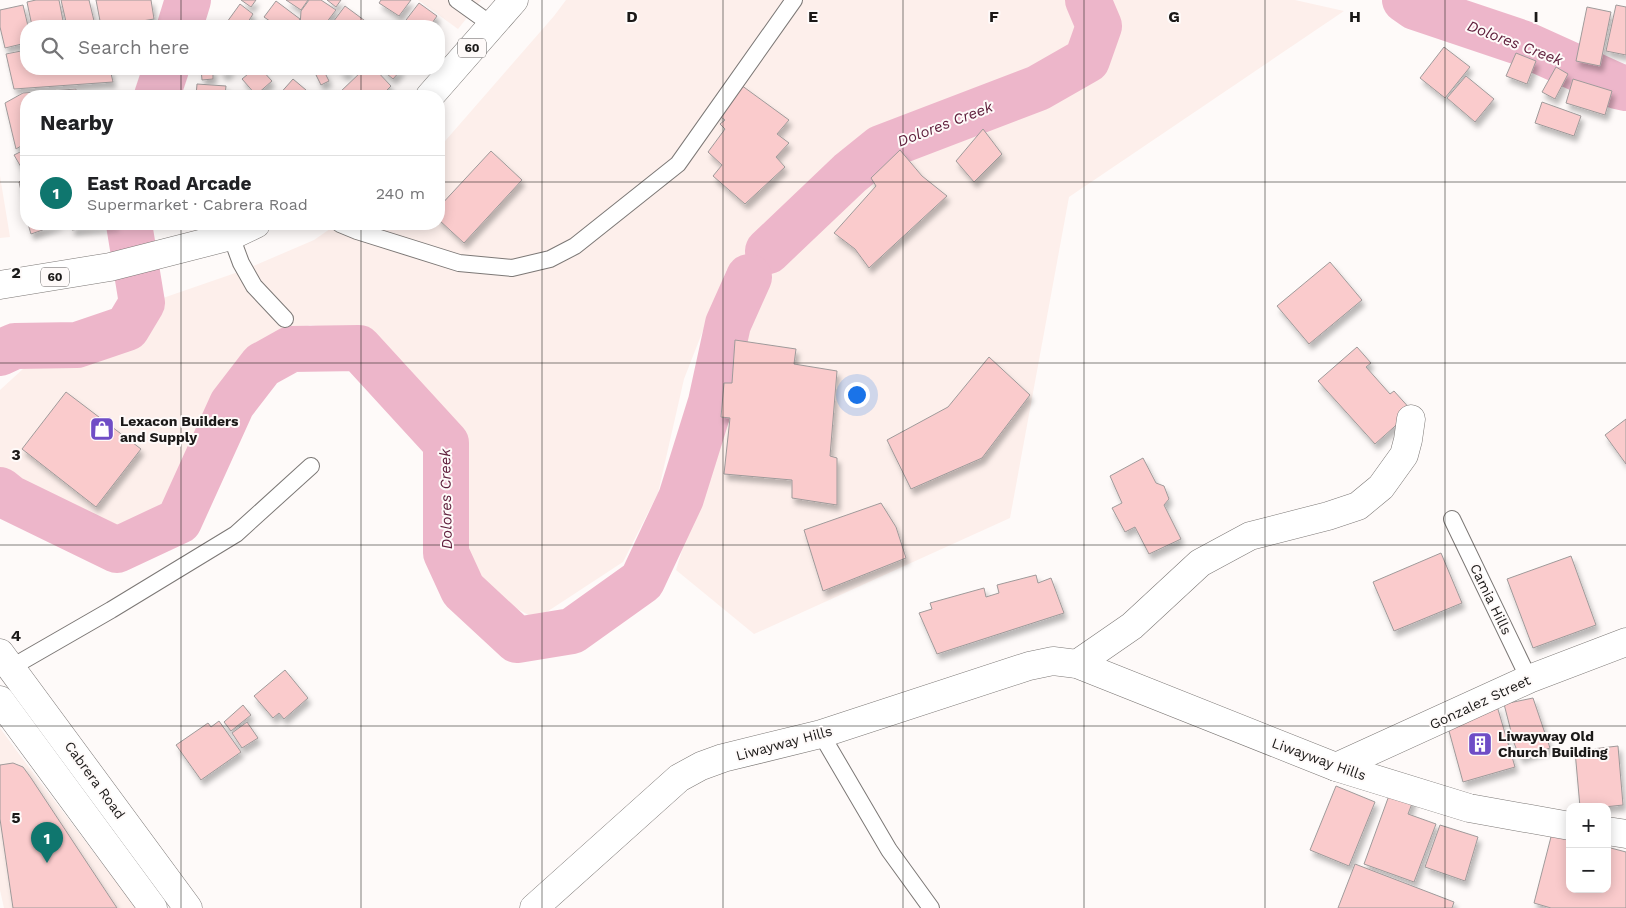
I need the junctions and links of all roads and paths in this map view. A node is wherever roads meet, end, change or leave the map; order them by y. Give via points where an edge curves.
1 (457, 0) edge
2 (514, 0) edge
3 (794, 0) edge
4 (492, 26) junction
5 (435, 90) edge
6 (244, 230) edge
7 (355, 230) edge
8 (231, 236) junction
9 (0, 285) edge
10 (285, 318) dead end
11 (1411, 419) dead end
12 (312, 466) dead end
13 (1452, 519) dead end
14 (1626, 642) edge
15 (6, 660) edge
16 (1077, 664) junction
17 (1529, 678) junction
18 (0, 700) edge
19 (821, 734) junction
20 (1336, 768) junction
21 (1566, 825) edge
22 (1611, 832) edge
23 (1626, 834) edge
24 (153, 908) edge
25 (188, 908) edge
26 (534, 908) edge
27 (931, 908) edge

1 - 4 lane
2 - 4 street, 60
3 - 7 lane via 678,164 575,246 550,259 512,268 459,263
4 - 5 street, 60
6 - 8 street, 60
8 - 9 street, 60 via 110,267
8 - 10 lane via 254,286
11 - 16 street via 1404,455 1381,487 1358,506 1250,536 1200,563 1132,626
12 - 15 lane via 236,534 111,610
13 - 17 lane, Camia Hills
14 - 17 street, Gonzalez Street
15 - 25 street, Cabrera Road
16 - 19 street, Liwayway Hills via 1053,661 1030,666
16 - 20 street, Liwayway Hills
17 - 20 street, Gonzalez Street
18 - 24 street, Cabrera Road
19 - 26 street, Liwayway Hills via 723,758 679,778
19 - 27 lane via 889,850
20 - 21 street, Liwayway Hills via 1469,808
22 - 23 street

